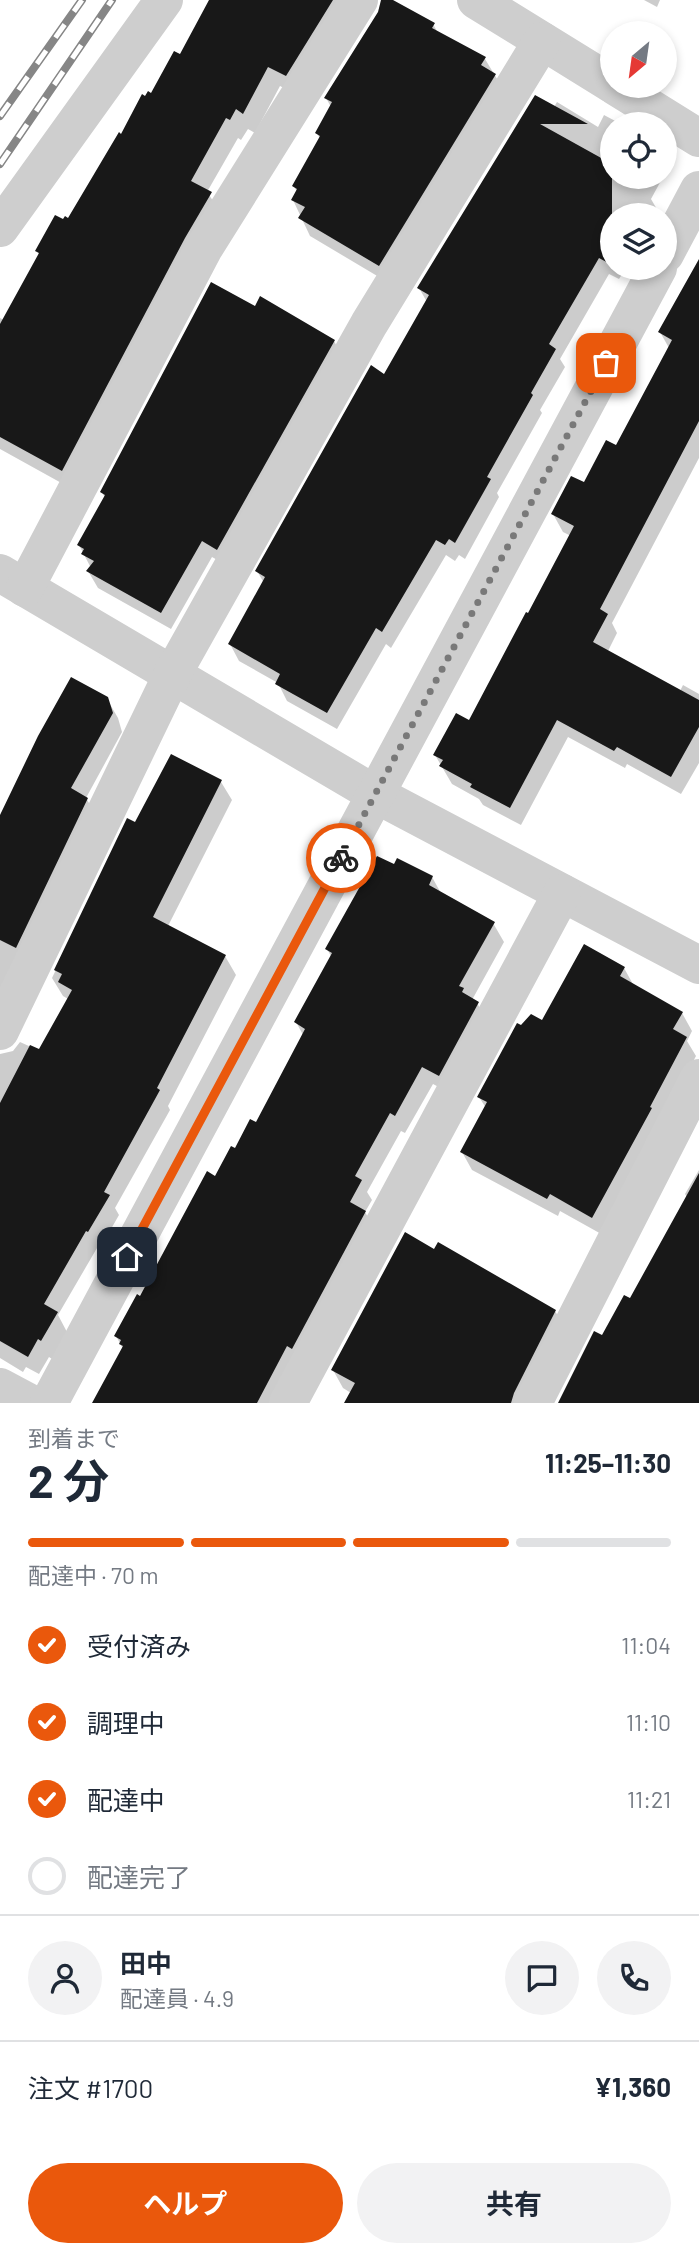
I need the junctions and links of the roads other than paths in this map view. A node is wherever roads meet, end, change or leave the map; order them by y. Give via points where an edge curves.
1 (163, 0) edge
2 (359, 0) edge
3 (476, 0) edge
4 (542, 41) junction
5 (600, 76) edge
6 (635, 98) edge
7 (699, 138) edge
8 (699, 190) edge
9 (0, 228) edge
10 (677, 231) edge
11 (651, 280) edge
12 (13, 581) edge
13 (173, 675) junction
14 (376, 794) junction
15 (562, 892) junction
16 (699, 965) edge
17 (0, 1031) edge
18 (699, 1078) edge
19 (0, 1387) edge
20 (30, 1403) edge
21 (49, 1403) edge
22 (288, 1403) edge
23 (533, 1403) edge

1 - 9 street
2 - 12 street via 204,248
3 - 4 street
4 - 5 street
4 - 13 street via 369,324
6 - 7 street
8 - 10 street
11 - 14 street
12 - 13 street
13 - 14 street
13 - 17 street
14 - 15 street
14 - 21 street
15 - 16 street
15 - 22 street
18 - 23 street
19 - 20 street

